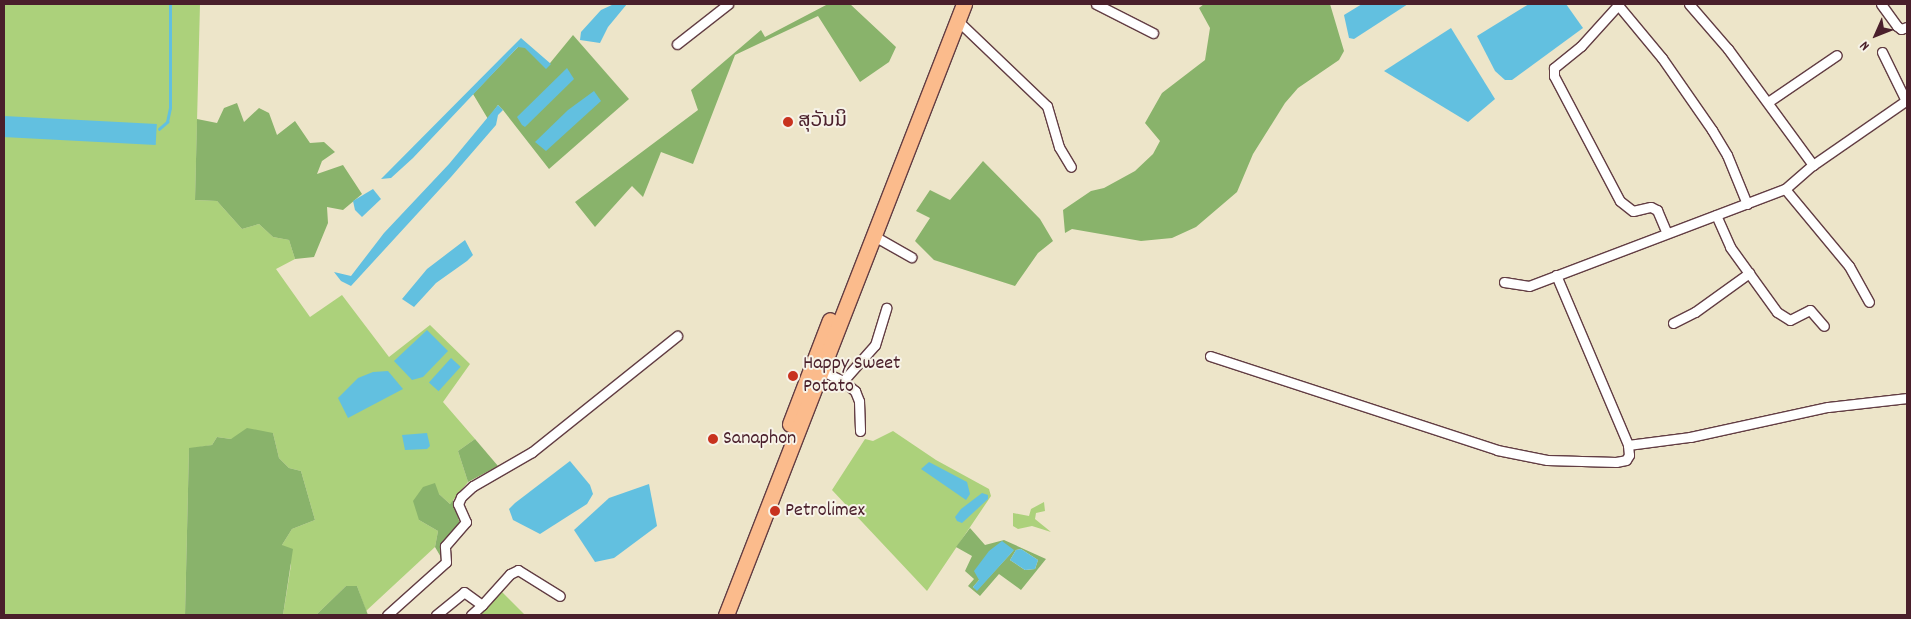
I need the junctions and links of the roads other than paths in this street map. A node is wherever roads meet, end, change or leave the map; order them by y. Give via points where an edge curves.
1 (728, 4) edge
2 (953, 4) edge
3 (964, 4) edge
4 (1096, 4) edge
5 (1689, 4) edge
6 (1881, 4) edge
7 (1618, 5) edge
8 (958, 21) junction
9 (1907, 27) edge
10 (1153, 33) dead end
11 (677, 44) dead end
12 (1882, 52) dead end
13 (1838, 55) dead end
14 (1906, 101) edge
15 (1768, 102) junction
16 (1813, 165) junction
17 (1071, 167) dead end
18 (1785, 189) junction
19 (1747, 204) junction
20 (1716, 216) junction
21 (1667, 232) junction
22 (874, 236) junction
23 (911, 257) dead end
24 (1749, 273) junction
25 (1556, 275) junction
26 (1504, 282) dead end
27 (1869, 302) dead end
28 (886, 308) dead end
29 (1672, 323) dead end
30 (1824, 326) dead end
31 (677, 336) dead end
32 (1210, 356) dead end
33 (822, 371) junction
34 (843, 381) junction
35 (1907, 398) edge
36 (860, 431) dead end
37 (1628, 445) junction
38 (560, 596) dead end
39 (482, 605) junction
40 (387, 615) edge
41 (436, 615) edge
42 (471, 615) edge
43 (716, 615) edge
44 (726, 615) edge

1 - 11 street
2 - 43 highway
3 - 8 highway
4 - 10 street
5 - 15 street via 1728,48
6 - 9 street via 1897,26 1901,29
7 - 19 street via 1662,58 1712,130 1727,155
7 - 21 street via 1581,46 1554,68 1554,76 1620,201 1632,211 1651,207 1657,210
8 - 17 street via 1047,106 1059,146
8 - 22 highway
12 - 14 street
13 - 15 street
14 - 16 street
15 - 16 street
16 - 18 street
18 - 19 street
18 - 27 street via 1849,266
19 - 20 street
20 - 21 street
20 - 24 street via 1730,247
21 - 25 street
22 - 23 street
22 - 33 highway
24 - 29 street via 1695,312
24 - 30 street via 1784,318 1796,318 1810,310
25 - 26 street via 1529,286
25 - 37 street
28 - 34 street via 875,345
31 - 40 street via 532,452 473,486 461,497 458,504 466,522 445,546 446,562
32 - 37 street via 1497,450 1547,460 1616,462 1626,460
33 - 34 street
33 - 44 highway
34 - 36 street via 855,391 859,401
35 - 37 street via 1828,408 1690,437
38 - 39 street via 518,570 510,574
39 - 41 street via 464,592
39 - 42 street

